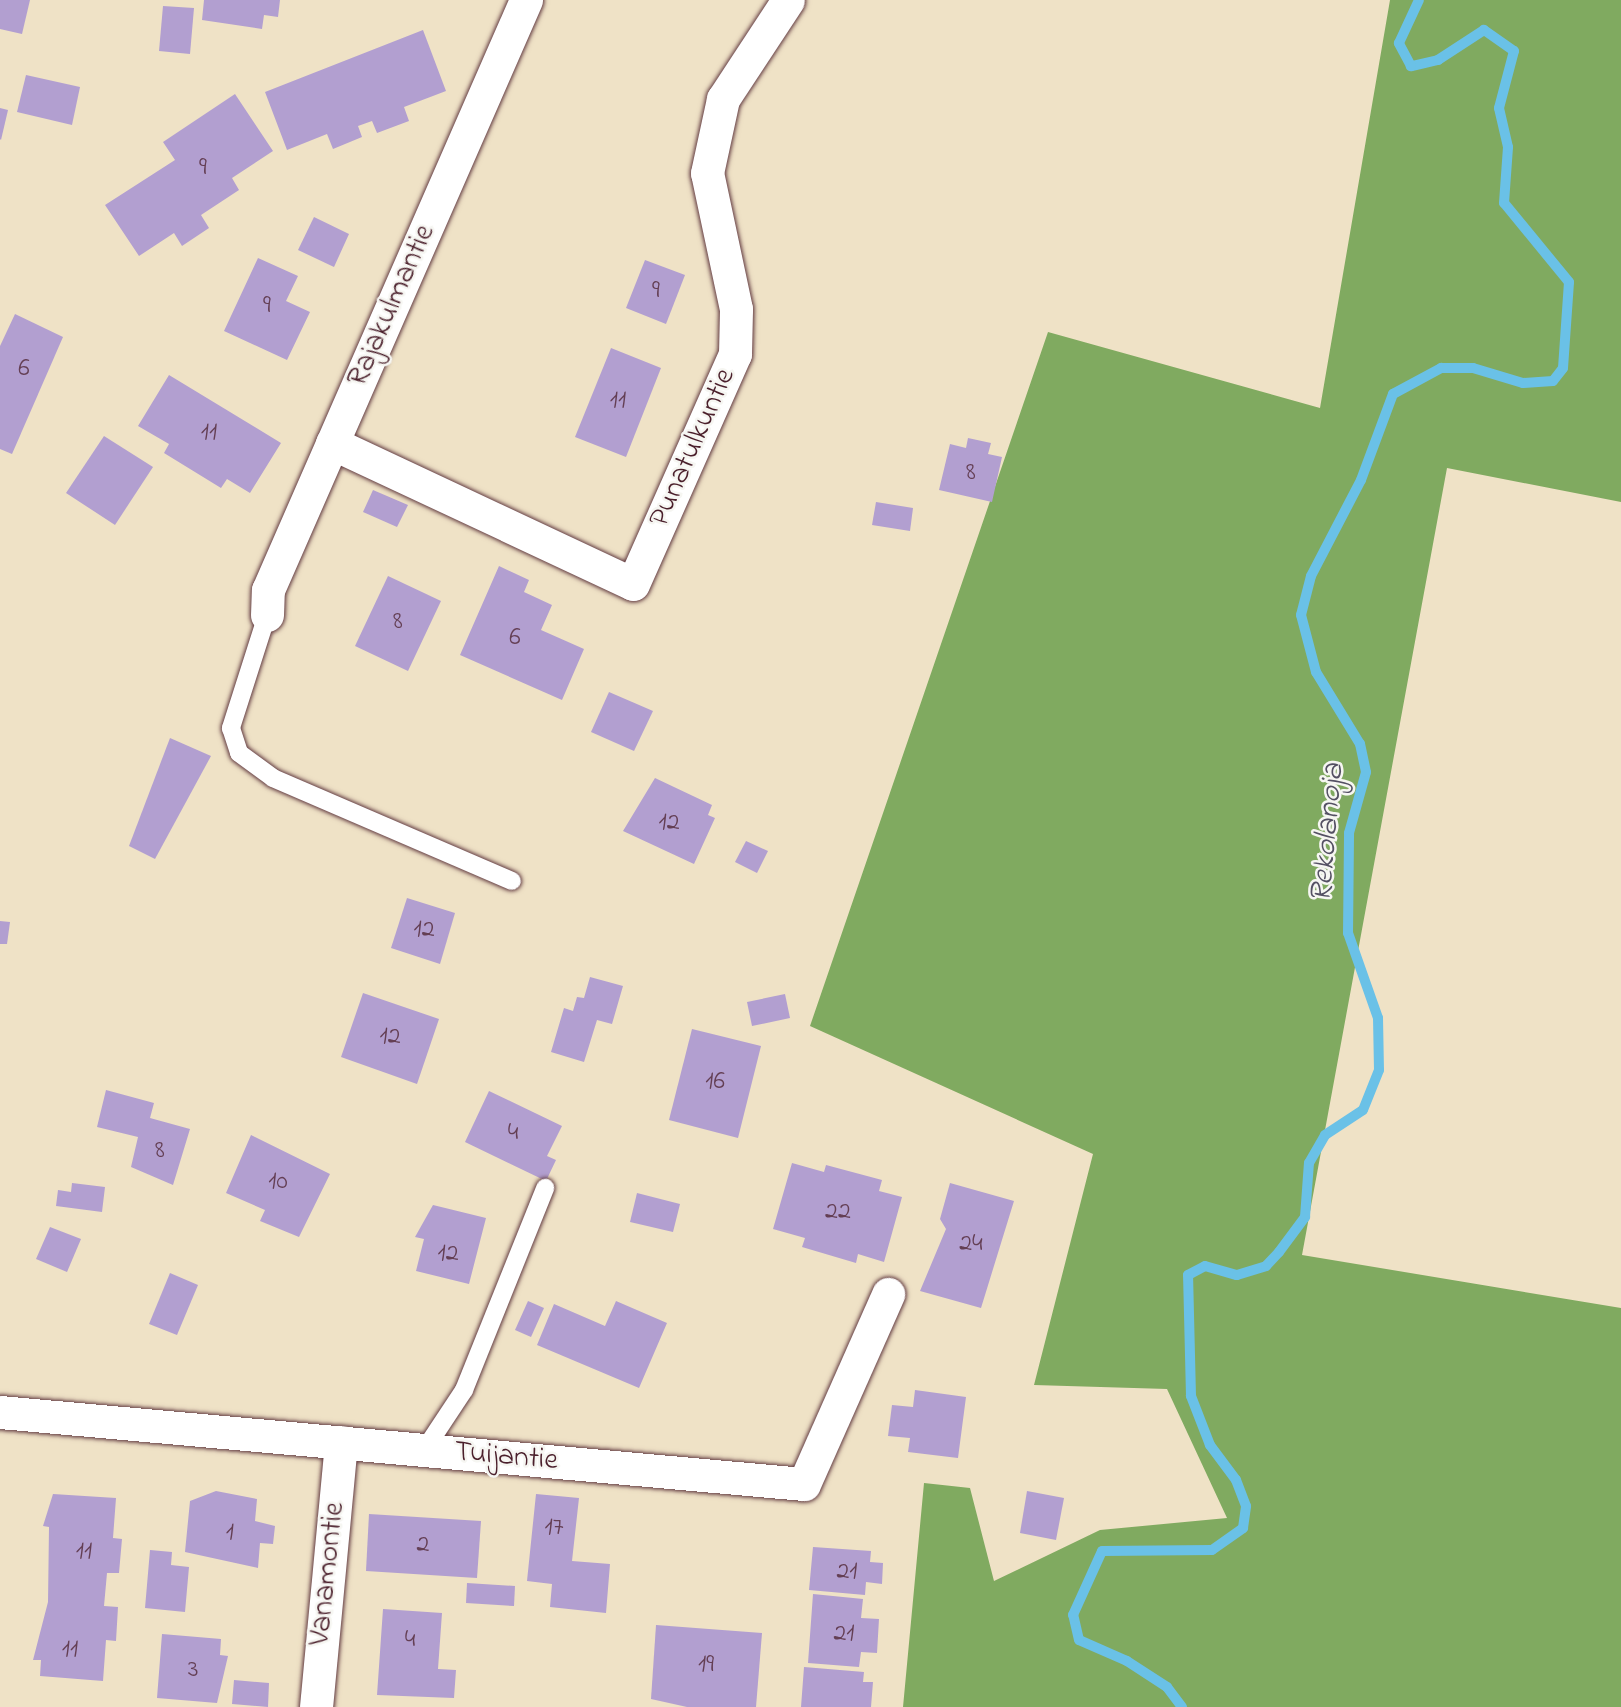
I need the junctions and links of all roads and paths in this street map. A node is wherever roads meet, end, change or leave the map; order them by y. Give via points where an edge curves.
1 (526, 0) edge
2 (788, 0) edge
3 (332, 443) junction
4 (267, 615) joint
5 (512, 881) dead end
6 (545, 1188) dead end
7 (888, 1294) dead end
8 (0, 1412) edge
9 (341, 1442) junction
10 (425, 1449) junction
11 (316, 1707) edge

1 - 3 street, Rajakulmantie
2 - 3 street, Punatulkuntie via 723,99 707,173 736,309 735,354 633,584
3 - 4 street, Rajakulmantie via 268,590
4 - 5 lane via 231,728 239,753 273,778
6 - 10 lane via 464,1390
7 - 10 street, Tuijantie via 804,1484
8 - 9 street, Tuijantie
9 - 10 street, Tuijantie
9 - 11 street, Vanamontie

